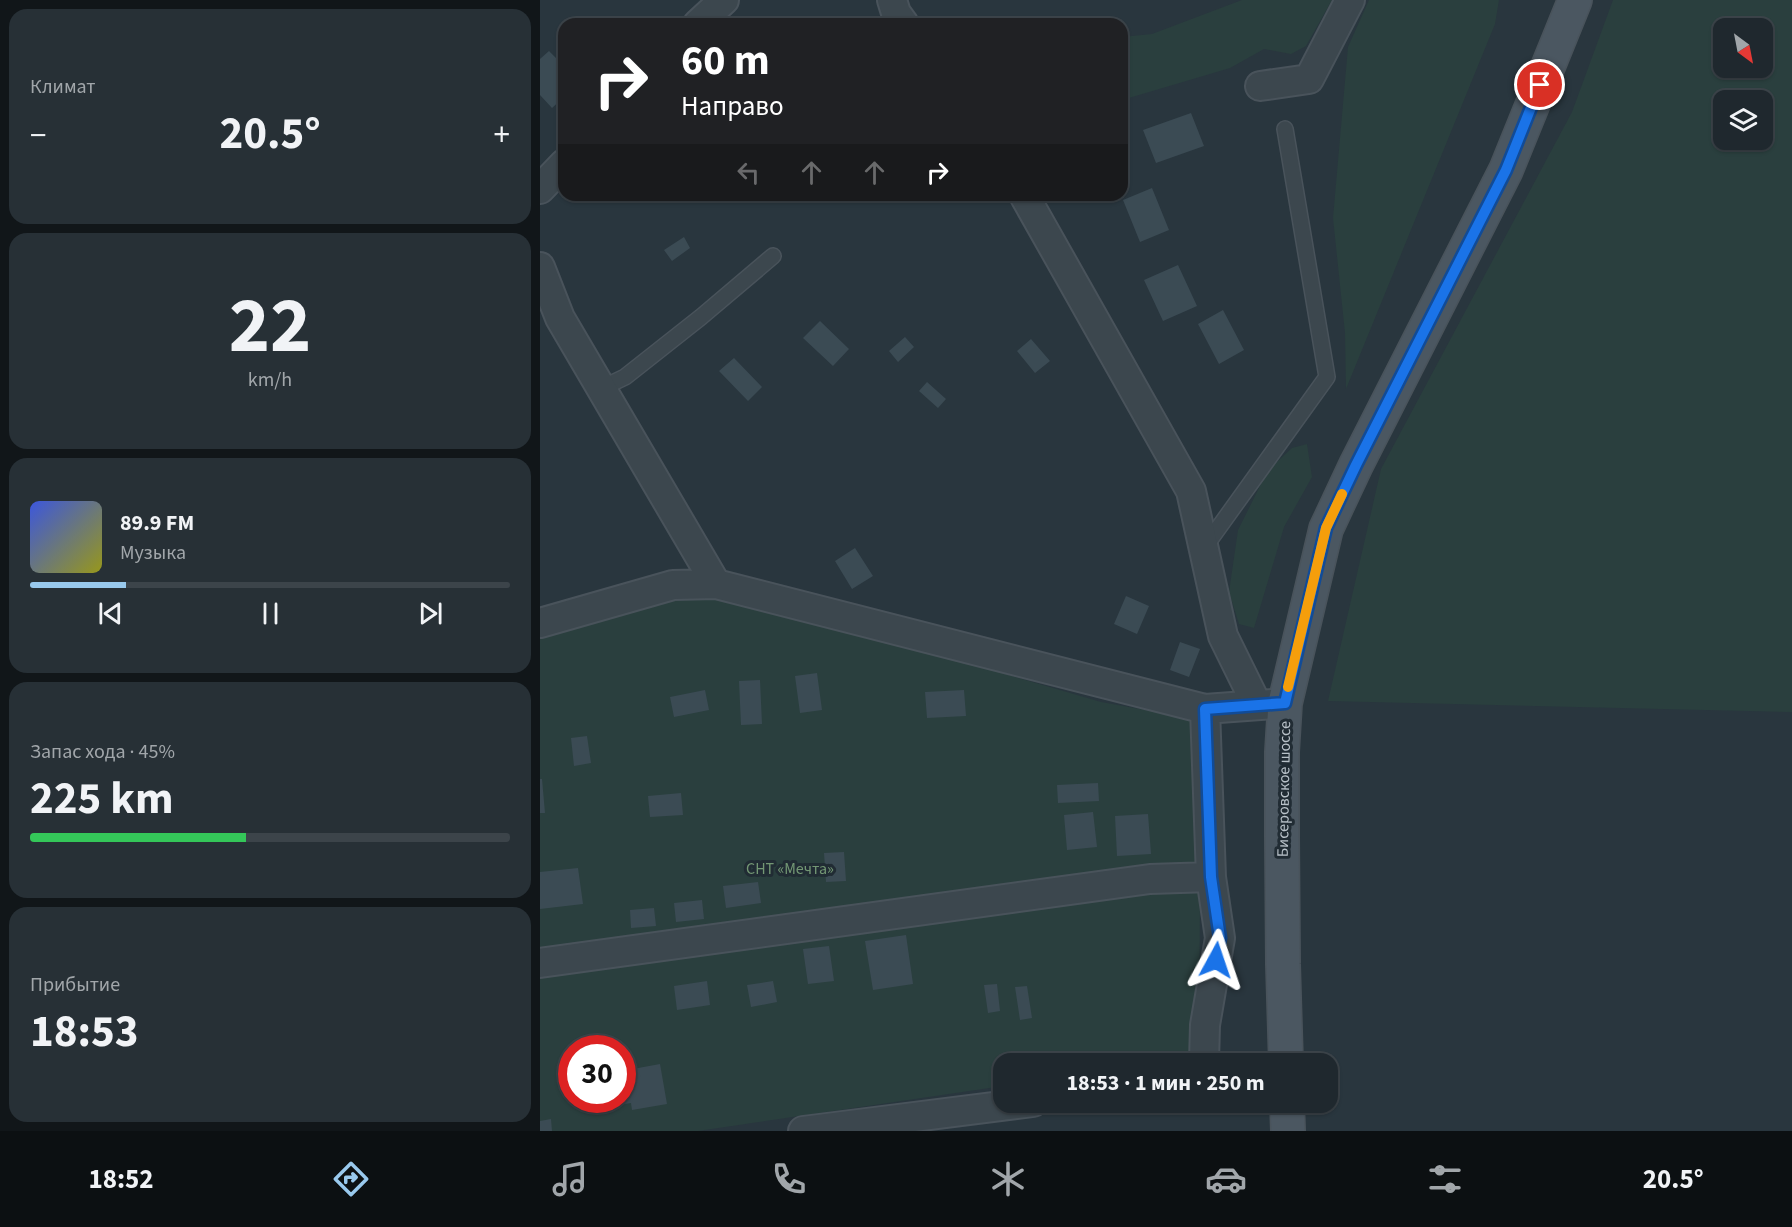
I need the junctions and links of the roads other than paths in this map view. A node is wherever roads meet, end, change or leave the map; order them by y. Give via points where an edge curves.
1 (724, 0) edge
2 (892, 0) edge
3 (1350, 0) edge
4 (1575, 0) edge
5 (704, 18) edge
6 (900, 18) edge
7 (1260, 86) dead end
8 (1285, 129) dead end
9 (558, 170) edge
10 (540, 189) edge
11 (1027, 201) edge
12 (773, 256) dead end
13 (540, 267) edge
14 (602, 388) junction
15 (1203, 548) junction
16 (716, 584) junction
17 (540, 623) edge
18 (1271, 704) junction
19 (1205, 709) junction
20 (1211, 877) junction
21 (540, 963) edge
22 (1204, 1053) edge
23 (1286, 1053) edge
24 (993, 1107) edge
25 (1287, 1113) edge
26 (803, 1131) edge
27 (1288, 1131) edge

1 - 5 street
2 - 6 street
3 - 7 street via 1309,79
4 - 18 main road, Бисеровское шоссе via 1506,170 1326,528
8 - 15 lane via 1327,377
9 - 10 street
11 - 15 street via 1191,491
12 - 14 lane via 625,377
13 - 14 street via 560,318
14 - 16 street
15 - 18 street via 1223,636
16 - 17 street via 673,585
16 - 19 street
18 - 19 street
18 - 23 main road, Бисеровское шоссе via 1282,752
19 - 20 street
20 - 21 street via 1150,879
20 - 22 street via 1220,938 1205,1025
24 - 26 street
25 - 27 main road

